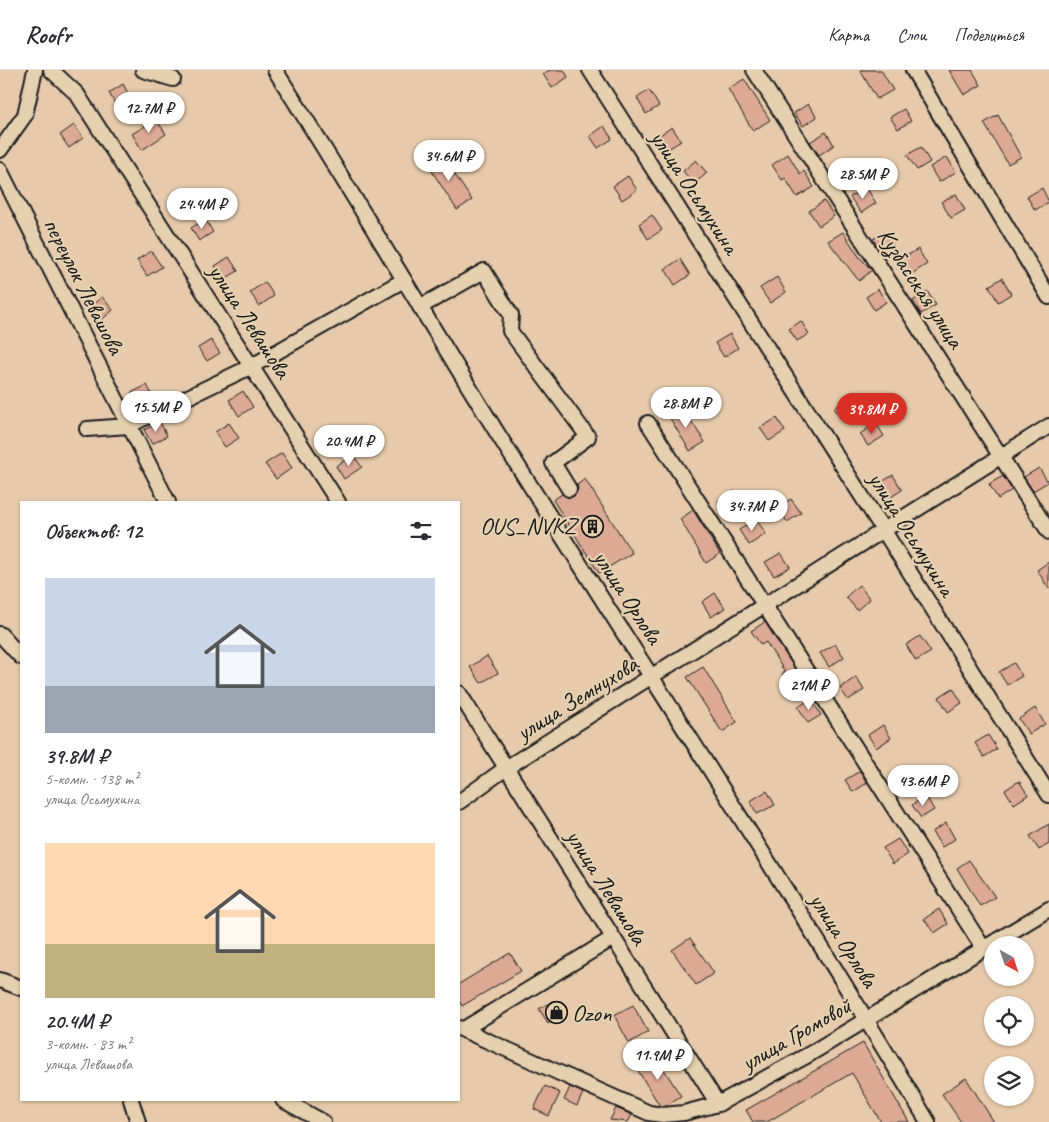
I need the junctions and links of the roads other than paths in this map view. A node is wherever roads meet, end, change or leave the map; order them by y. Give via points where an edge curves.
1 (35, 70) edge
2 (51, 70) edge
3 (143, 70) edge
4 (275, 70) edge
5 (590, 70) edge
6 (754, 70) edge
7 (913, 70) edge
8 (173, 80) dead end
9 (0, 150) edge
10 (0, 170) edge
11 (404, 280) junction
12 (1049, 297) edge
13 (420, 308) junction
14 (252, 366) junction
15 (648, 423) dead end
16 (128, 426) junction
17 (1049, 426) edge
18 (87, 429) dead end
19 (1001, 456) junction
20 (569, 489) dead end
21 (167, 501) edge
22 (337, 501) edge
23 (884, 531) junction
24 (1049, 532) edge
25 (765, 606) junction
26 (0, 634) edge
27 (20, 655) edge
28 (653, 677) junction
29 (460, 695) edge
30 (506, 768) junction
31 (1049, 795) edge
32 (460, 801) edge
33 (1049, 909) edge
34 (1005, 936) edge
35 (612, 938) junction
36 (984, 949) joint
37 (0, 980) edge
38 (20, 988) edge
39 (867, 1020) junction
40 (461, 1028) edge
41 (131, 1101) edge
42 (285, 1101) edge
43 (718, 1104) junction
44 (138, 1122) edge
45 (323, 1122) edge
46 (928, 1122) edge

1 - 9 street via 25,115
2 - 14 street, улица Левашова via 78,94
3 - 8 street
4 - 11 street, улица Орлова
5 - 23 street, улица Осьмухина
6 - 19 street, Кузбасская улица
7 - 12 street
10 - 16 street, переулок Левашова
11 - 13 street, улица Орлова
11 - 14 street
13 - 20 street via 484,271 511,315 510,331 588,437 553,463
13 - 28 street, улица Орлова
14 - 16 street
14 - 22 street, улица Левашова
15 - 25 street
16 - 18 street
16 - 21 street, переулок Левашова
17 - 19 street, улица Земнухова
19 - 23 street, улица Земнухова
19 - 24 street, Кузбасская улица
23 - 25 street, улица Земнухова
23 - 31 street, улица Осьмухина
25 - 28 street, улица Земнухова
25 - 36 street
26 - 27 street
28 - 30 street, улица Земнухова
28 - 39 street, улица Орлова
29 - 30 street, улица Левашова
30 - 32 street, улица Земнухова
30 - 35 street, улица Левашова
33 - 34 street, улица Громовой
35 - 40 street
35 - 43 street, улица Левашова
36 - 39 street, улица Громовой
37 - 38 street
39 - 43 street, улица Громовой
39 - 46 street, улица Орлова
40 - 43 street, улица Громовой via 649,1113 684,1113
41 - 44 street
42 - 45 street

